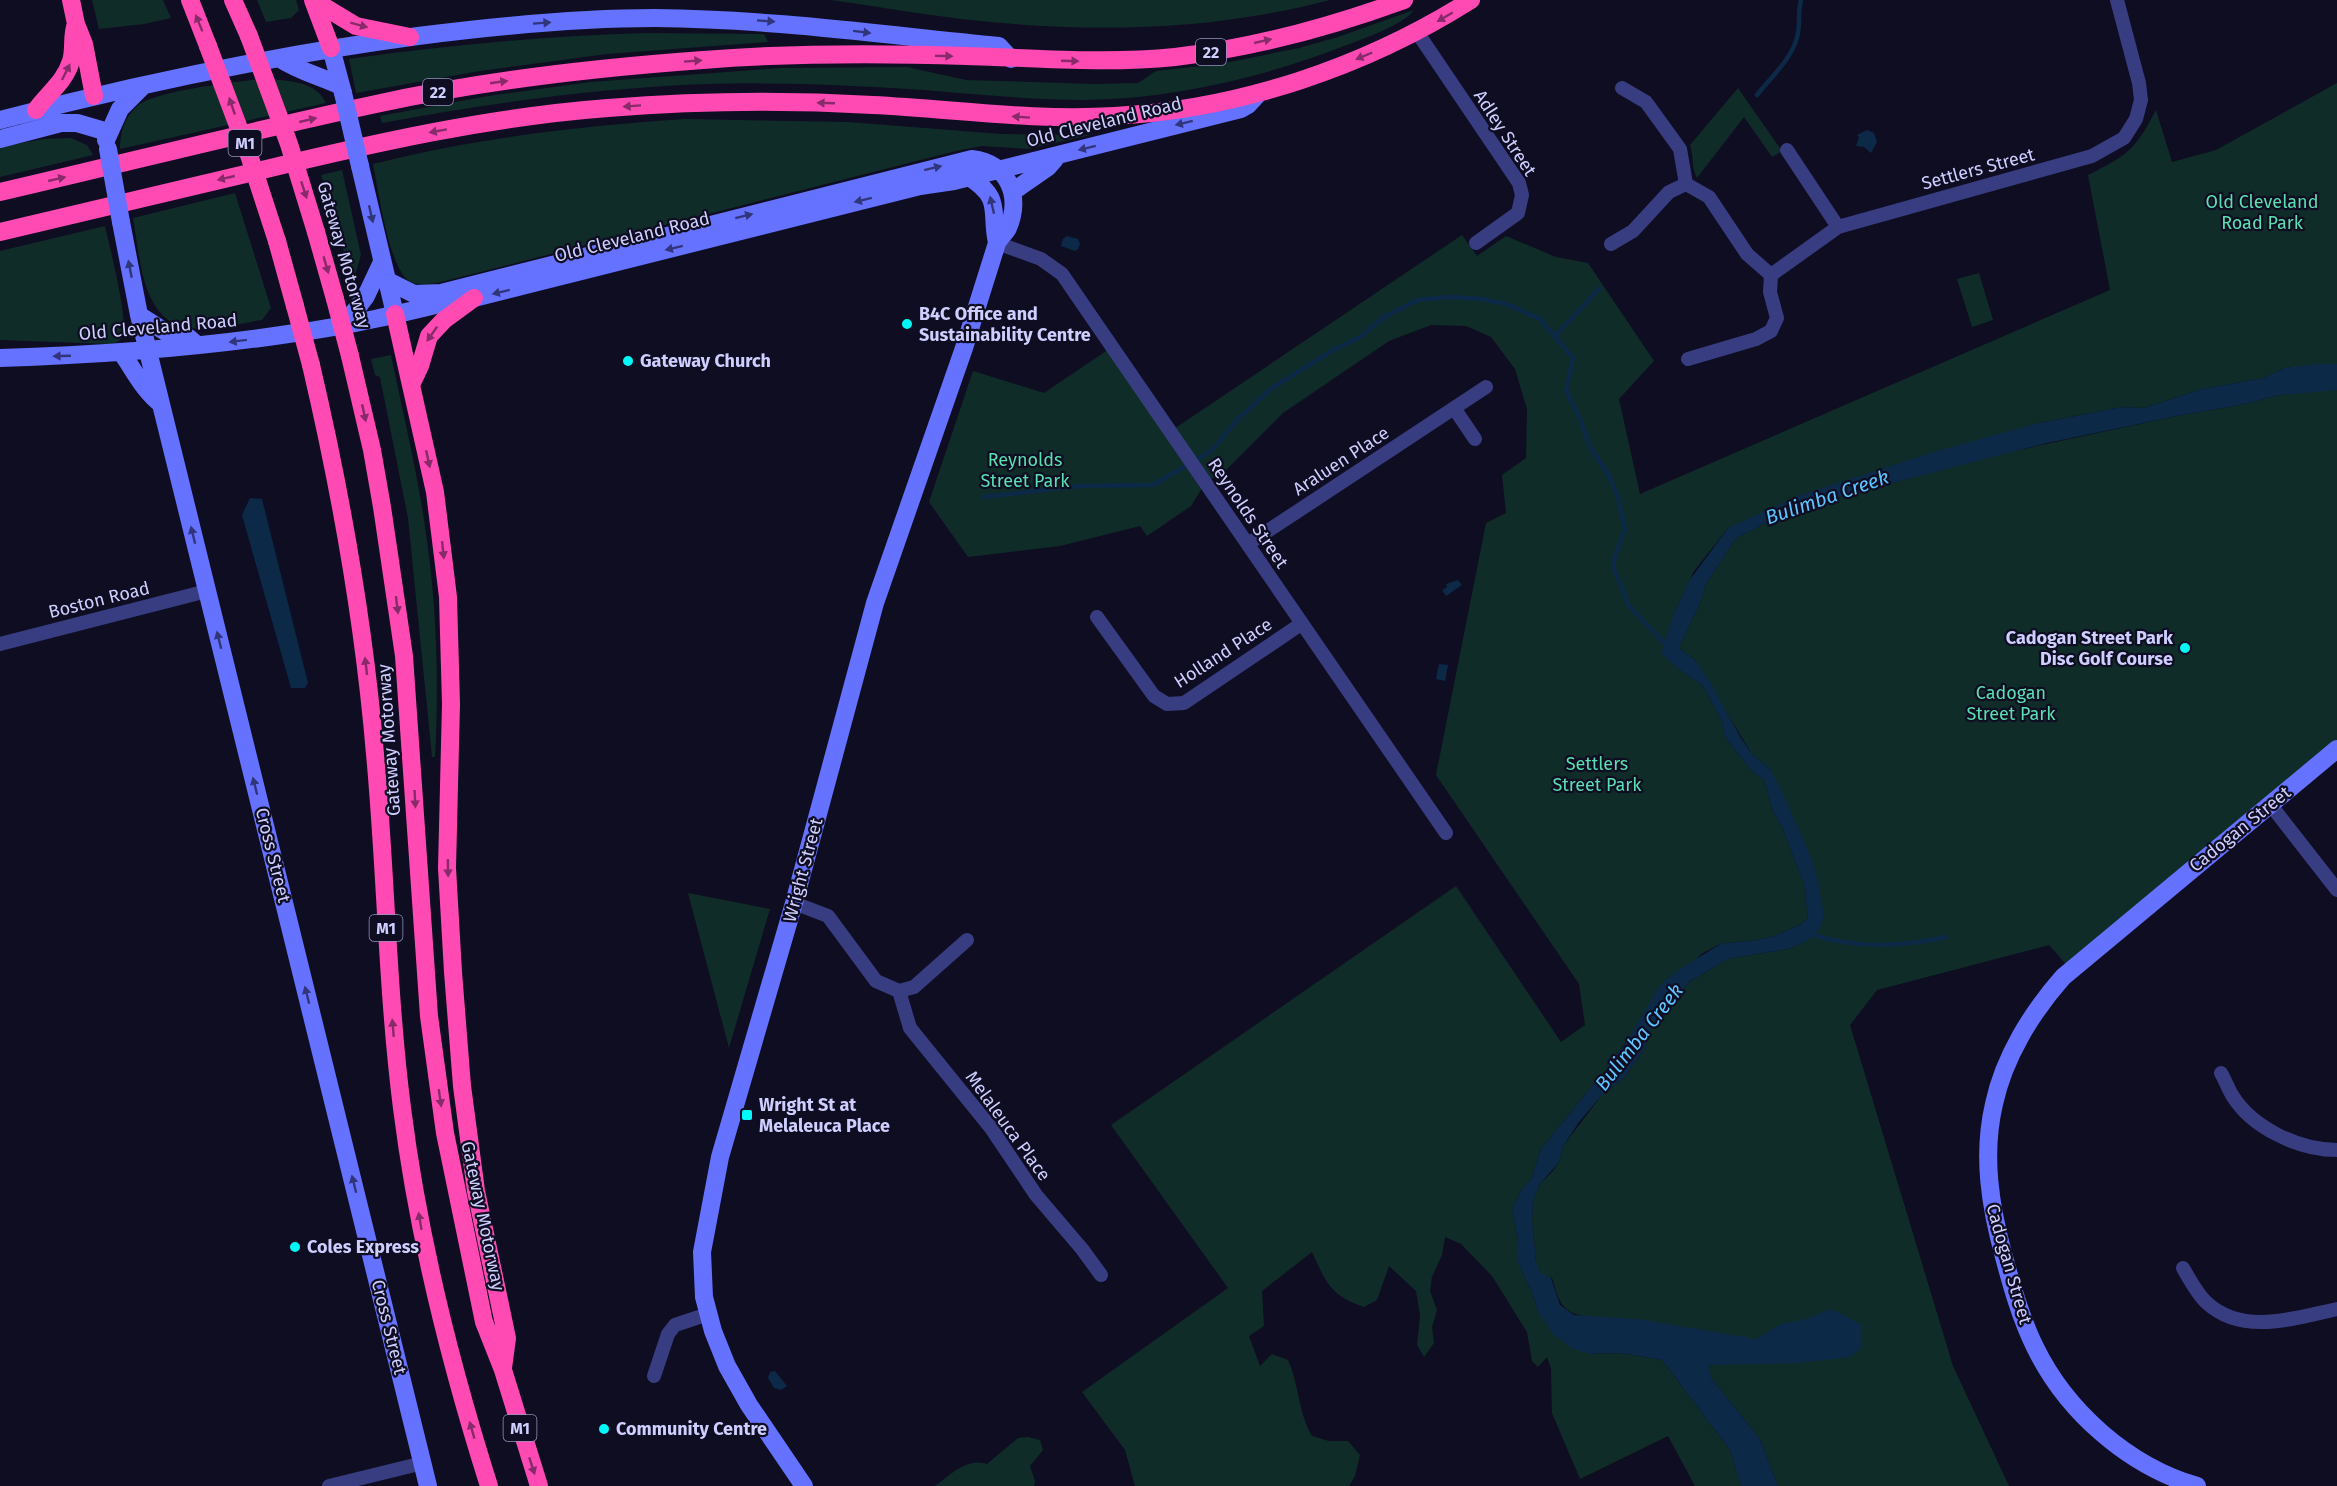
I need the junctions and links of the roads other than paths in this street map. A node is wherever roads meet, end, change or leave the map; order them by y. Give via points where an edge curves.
1 (71, 0) edge
2 (190, 0) edge
3 (233, 0) edge
4 (313, 0) edge
5 (1404, 0) edge
6 (1471, 0) edge
7 (2117, 0) edge
8 (76, 24) junction
9 (1417, 32) junction
10 (410, 37) junction
11 (331, 48) junction
12 (279, 58) junction
13 (1011, 59) junction
14 (144, 84) junction
15 (1622, 88) dead end
16 (342, 89) junction
17 (1259, 93) junction
18 (94, 96) junction
19 (36, 110) junction
20 (0, 120) edge
21 (0, 139) edge
22 (105, 140) junction
23 (1787, 150) dead end
24 (1058, 155) junction
25 (999, 169) junction
26 (969, 177) junction
27 (1686, 184) junction
28 (0, 192) edge
29 (1012, 192) junction
30 (1838, 227) junction
31 (0, 232) edge
32 (997, 243) junction
33 (1476, 243) dead end
34 (1611, 244) dead end
35 (382, 262) junction
36 (1771, 275) junction
37 (386, 280) junction
38 (474, 298) junction
39 (395, 314) junction
40 (139, 315) junction
41 (345, 324) junction
42 (198, 346) junction
43 (148, 350) junction
44 (121, 352) junction
45 (0, 358) edge
46 (1688, 359) dead end
47 (411, 385) junction
48 (1486, 387) dead end
49 (161, 404) junction
50 (1454, 408) junction
51 (1475, 439) dead end
52 (1248, 544) junction
53 (207, 591) junction
54 (1097, 617) dead end
55 (1301, 624) junction
56 (0, 644) edge
57 (2337, 749) edge
58 (2270, 804) junction
59 (1446, 833) dead end
60 (2337, 890) edge
61 (794, 903) junction
62 (967, 940) dead end
63 (899, 991) junction
64 (2221, 1073) dead end
65 (2337, 1150) edge
66 (2184, 1268) dead end
67 (1101, 1275) dead end
68 (2337, 1309) edge
69 (708, 1314) junction
70 (503, 1370) junction
71 (654, 1376) dead end
72 (423, 1463) junction
73 (329, 1486) edge
74 (428, 1486) edge
75 (489, 1486) edge
76 (539, 1486) edge
77 (804, 1486) edge
78 (2196, 1486) edge

1 - 8 highway
75 -> 2 highway, Gateway Motorway / M1, bridge via 445,1334 412,1174 390,995 376,758 343,512 311,365 277,241 246,144
3 -> 70 highway, Gateway Motorway / M1, bridge via 285,133 316,232 369,438 404,656 428,1004 445,1133 484,1322
4 -> 10 highway via 356,26
4 - 11 highway
13 -> 5 highway, 22 via 1115,60 1202,53 1323,27
6 -> 9 highway, Old Cleveland Road / 22
7 - 30 street, Settlers Street via 2141,100 2136,119 2124,138 2092,156
8 - 18 highway
19 -> 8 highway via 66,74
9 -> 17 highway, Old Cleveland Road / 22 via 1334,69
9 - 33 street, Adley Street via 1519,183 1522,195 1518,213
10 - 11 main road
10 -> 13 main road via 549,22 709,19 777,22 999,46
11 - 12 main road
11 - 16 main road
12 - 14 main road
12 - 16 main road via 296,70 309,72
28 -> 13 highway, 22 via 378,103 538,76 780,56
14 - 18 main road
14 - 22 main road via 120,109
15 - 27 street via 1646,102 1680,149
16 -> 35 main road, bridge
17 -> 24 main road, Old Cleveland Road via 1241,109
17 -> 31 highway, Old Cleveland Road / 22 via 1180,109 1079,118 764,101 657,104 551,114 386,141
18 - 19 main road
18 - 22 main road, Cross Street
19 - 20 main road
21 - 22 main road via 61,123 77,123
40 -> 22 main road, Cross Street, bridge
23 - 30 street
24 - 25 main road, Old Cleveland Road
24 - 29 main road via 1048,167
25 - 26 main road, Old Cleveland Road
25 - 29 main road
37 -> 25 main road via 414,294 441,293 963,161 987,162
32 -> 26 main road, Wright Street via 993,200
26 -> 38 main road, Old Cleveland Road
27 - 34 street via 1670,192 1633,231
27 - 36 street via 1709,197 1748,254
29 - 32 main road, Wright Street via 1008,229
30 - 36 street
32 - 52 street, Reynolds Street via 1041,259 1062,274
32 - 61 main road, Wright Street via 962,356 875,603
35 - 37 main road
35 - 41 main road via 366,296
36 - 46 street via 1770,292 1777,318 1771,331
37 - 39 main road
38 - 39 main road, Old Cleveland Road
38 -> 47 highway via 429,336
39 - 41 main road, Old Cleveland Road
39 - 47 highway
40 - 42 main road
40 - 43 main road, Cross Street
41 -> 42 main road, Old Cleveland Road
42 - 43 main road, Old Cleveland Road
43 - 44 main road, Old Cleveland Road
43 - 49 main road, Cross Street
44 -> 45 main road, Old Cleveland Road
44 - 49 main road via 147,393
47 -> 70 highway via 435,492 448,597 451,704 447,868 453,972 474,1180 507,1338
48 - 50 street, Araluen Place
53 -> 49 main road, Cross Street
50 - 51 street
50 - 52 street, Araluen Place
52 - 55 street, Reynolds Street
53 - 56 street, Boston Road
72 -> 53 main road, Cross Street
54 - 55 street, Holland Place via 1154,696 1167,704 1184,703
55 - 59 street, Reynolds Street
57 - 58 main road, Cadogan Street
58 - 60 street
58 - 78 main road, Cadogan Street via 2070,969 2042,1001 2007,1065 1994,1102 1988,1139 1994,1221 2035,1347 2076,1408 2102,1433 2156,1470
61 - 63 street via 828,916 876,981
61 - 69 main road, Wright Street via 720,1157 702,1252
62 - 63 street via 914,987
63 - 67 street, Melaleuca Place via 910,1028
64 - 65 street via 2232,1096 2256,1121 2304,1145
66 - 68 street via 2207,1304 2228,1317 2275,1322
69 - 71 street via 675,1325 668,1334
69 - 77 main road, Wright Street via 727,1366
70 -> 76 highway, Gateway Motorway / M1
72 - 73 street
72 - 74 main road, Cross Street

